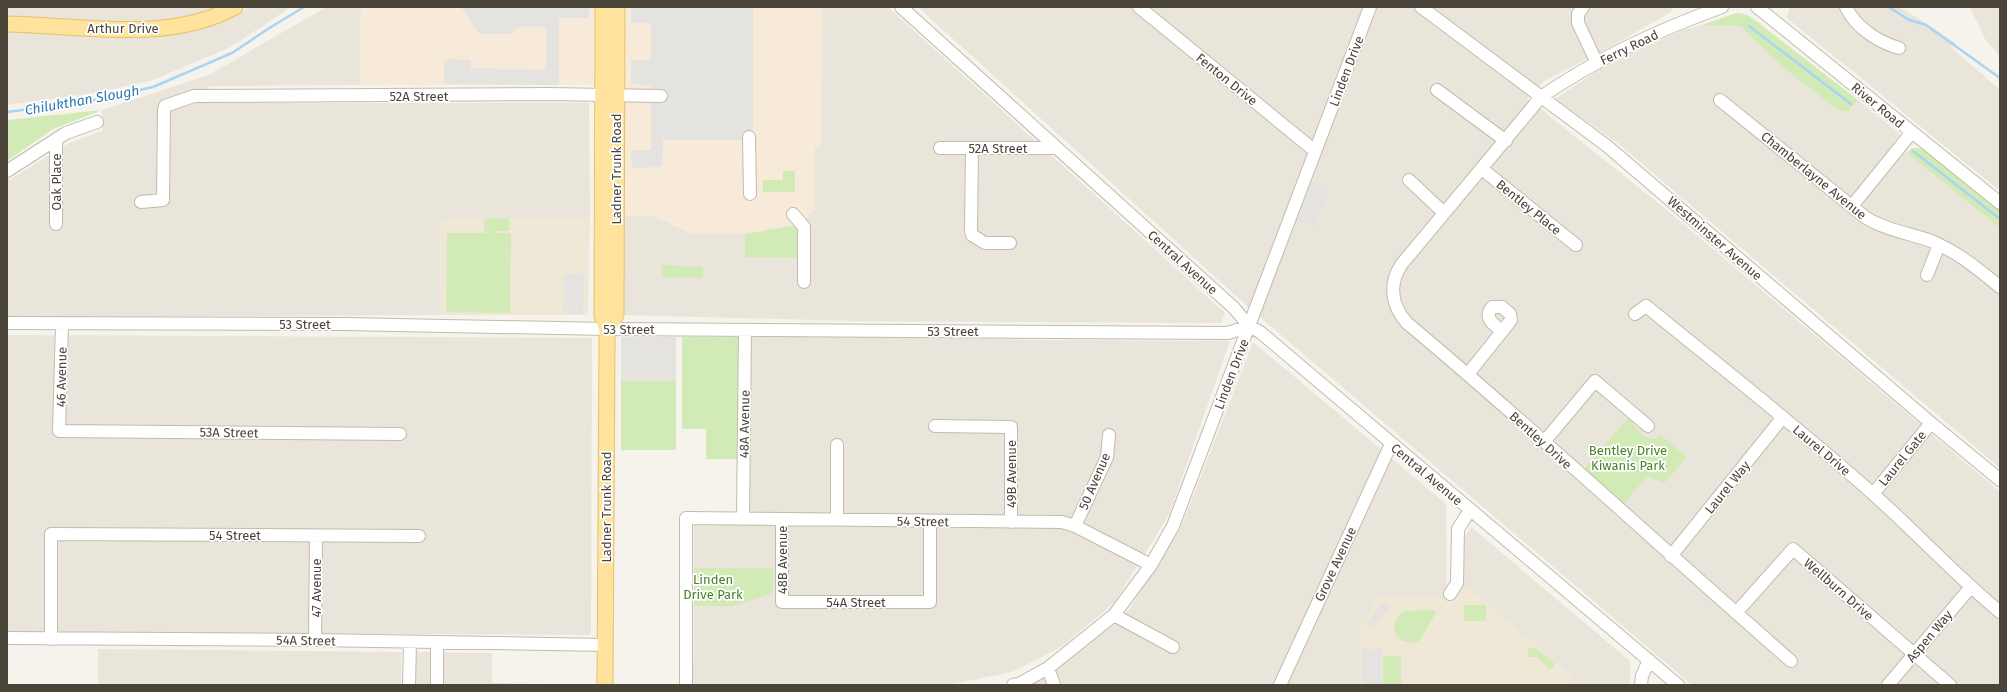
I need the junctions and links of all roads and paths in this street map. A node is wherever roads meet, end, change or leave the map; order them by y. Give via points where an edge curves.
1 (235, 7) edge
2 (603, 7) edge
3 (617, 7) edge
4 (901, 7) edge
5 (1139, 7) edge
6 (1370, 7) edge
7 (1420, 7) edge
8 (1583, 7) edge
9 (1722, 7) edge
10 (1757, 7) edge
11 (1772, 7) edge
12 (1846, 7) edge
13 (1778, 23) junction
14 (7, 24) edge
15 (1899, 48) dead end
16 (1597, 63) junction
17 (1437, 90) dead end
18 (609, 96) junction
19 (661, 96) dead end
20 (1541, 97) junction
21 (1720, 100) dead end
22 (97, 122) dead end
23 (1912, 132) junction
24 (749, 137) dead end
25 (56, 141) junction
26 (1506, 141) junction
27 (940, 148) dead end
28 (972, 148) junction
29 (1057, 148) junction
30 (1315, 151) junction
31 (1482, 169) junction
32 (7, 171) edge
33 (1409, 180) dead end
34 (750, 194) dead end
35 (141, 202) dead end
36 (2000, 203) edge
37 (1852, 206) junction
38 (1444, 213) junction
39 (793, 214) dead end
40 (56, 224) dead end
41 (1010, 243) dead end
42 (1576, 245) dead end
43 (1939, 245) junction
44 (1927, 275) dead end
45 (804, 282) dead end
46 (2000, 287) edge
47 (1635, 314) dead end
48 (7, 323) edge
49 (62, 324) junction
50 (1249, 326) junction
51 (607, 329) junction
52 (745, 330) junction
53 (1502, 331) dead end
54 (1468, 374) junction
55 (1783, 417) junction
56 (1931, 423) junction
57 (935, 426) dead end
58 (1648, 426) dead end
59 (59, 431) joint
60 (400, 434) dead end
61 (1109, 435) dead end
62 (1544, 442) junction
63 (1391, 444) junction
64 (837, 445) dead end
65 (2000, 480) edge
66 (1873, 494) junction
67 (1470, 510) junction
68 (743, 518) junction
69 (782, 519) junction
70 (837, 520) junction
71 (930, 521) junction
72 (1011, 522) junction
73 (1075, 526) junction
74 (316, 536) junction
75 (419, 536) dead end
76 (1670, 556) junction
77 (1151, 565) junction
78 (1970, 588) junction
79 (1450, 594) dead end
80 (782, 602) joint
81 (2000, 612) edge
82 (1736, 613) junction
83 (1114, 615) junction
84 (7, 638) edge
85 (51, 639) junction
86 (316, 640) junction
87 (410, 642) junction
88 (437, 642) junction
89 (606, 645) junction
90 (1173, 647) dead end
91 (1914, 655) junction
92 (1649, 660) junction
93 (1791, 661) dead end
94 (1048, 668) junction
95 (409, 685) edge
96 (437, 685) edge
97 (605, 685) edge
98 (686, 685) edge
99 (1013, 685) edge
100 (1054, 685) edge
101 (1280, 685) edge
102 (1641, 685) edge
103 (1678, 685) edge
104 (1888, 685) edge
105 (1950, 685) edge

1 - 14 main road, Arthur Drive via 199,22 159,28 75,28
2 - 18 main road, Ladner Trunk Road
3 - 18 main road, Ladner Trunk Road
4 - 29 street, Central Avenue
5 - 30 street, Fenton Drive
6 - 30 street, Linden Drive
7 - 20 street, Westminster Avenue
8 - 16 street via 1578,14 1578,23
9 - 16 street, Ferry Road via 1651,35
10 - 13 street, River Road
11 - 13 street
12 - 15 street via 1851,17 1873,36 1884,44
13 - 23 street, River Road
16 - 20 street, Ferry Road
17 - 26 street
18 - 19 street, 52A Street
18 - 35 street, 52A Street via 194,96 166,106 163,200
18 - 51 main road, Ladner Trunk Road via 602,316
20 - 26 street, Bentley Drive
20 - 56 street, Westminster Avenue via 1607,146
21 - 37 street, Chamberlayne Avenue
22 - 25 street via 66,133
23 - 36 street, River Road
23 - 37 street
24 - 34 street
25 - 32 street
25 - 40 street, Oak Place
26 - 31 street, Bentley Drive
27 - 28 street, 52A Street
28 - 29 street, 52A Street
28 - 41 street via 972,236 985,243
29 - 50 street, Central Avenue via 1234,308
30 - 50 street, Linden Drive
31 - 38 street, Bentley Drive
31 - 42 street, Bentley Place
33 - 38 street
37 - 43 street, Chamberlayne Avenue via 1881,226
38 - 54 street, Bentley Drive via 1398,270 1393,285 1393,298 1407,323
39 - 45 street via 804,227
43 - 44 street
43 - 46 street, Chamberlayne Avenue via 1960,255
47 - 55 street, Laurel Drive via 1646,306
48 - 49 street, 53 Street
49 - 51 street, 53 Street via 345,324
49 - 59 street, 46 Avenue
50 - 52 street, 53 Street via 1228,333
50 - 63 street, Central Avenue via 1260,332
50 - 77 street, Linden Drive via 1173,526
51 - 52 street, 53 Street
51 - 89 main road, Ladner Trunk Road
52 - 68 street, 48A Avenue
53 - 54 street
54 - 62 street, Bentley Drive
55 - 66 street, Laurel Drive
55 - 76 street, Laurel Way
56 - 65 street, Westminster Avenue
56 - 66 street, Laurel Gate
57 - 72 street, 49B Avenue via 1011,427
58 - 62 street via 1595,381
59 - 60 street, 53A Street
61 - 73 street, 50 Avenue via 1107,457
62 - 76 street, Bentley Drive
63 - 67 street, Central Avenue
63 - 101 street, Grove Avenue
64 - 70 street
66 - 78 street, Laurel Drive
67 - 79 street, Central Avenue via 1458,529 1456,583
67 - 92 street, Central Avenue
68 - 69 street, 54 Street
68 - 98 street, 54 Street via 686,518
69 - 70 street, 54 Street
69 - 80 street, 48B Avenue
70 - 71 street, 54 Street
71 - 72 street, 54 Street
71 - 80 street, 54A Street via 930,602
72 - 73 street, 54 Street via 1062,522
73 - 77 street, 54 Street
74 - 75 street, 54 Street
74 - 85 street, 54 Street via 51,534
74 - 86 street, 47 Avenue
76 - 82 street, Bentley Drive
77 - 83 street, Linden Drive
78 - 81 street, Laurel Drive
78 - 91 street, Aspen Way
82 - 91 street, Wellburn Drive via 1793,549
82 - 93 street, Bentley Drive
83 - 90 street
83 - 94 street, Linden Drive
84 - 85 street, 54A Street
85 - 86 street, 54A Street
86 - 87 street, 54A Street
87 - 88 street, 54A Street
87 - 95 street
88 - 89 street, 54A Street
88 - 96 street
89 - 97 main road, Ladner Trunk Road
91 - 104 street, Aspen Way
91 - 105 street, Wellburn Drive
92 - 102 street
92 - 103 street, Central Avenue
94 - 99 street, Linden Drive
94 - 100 street

